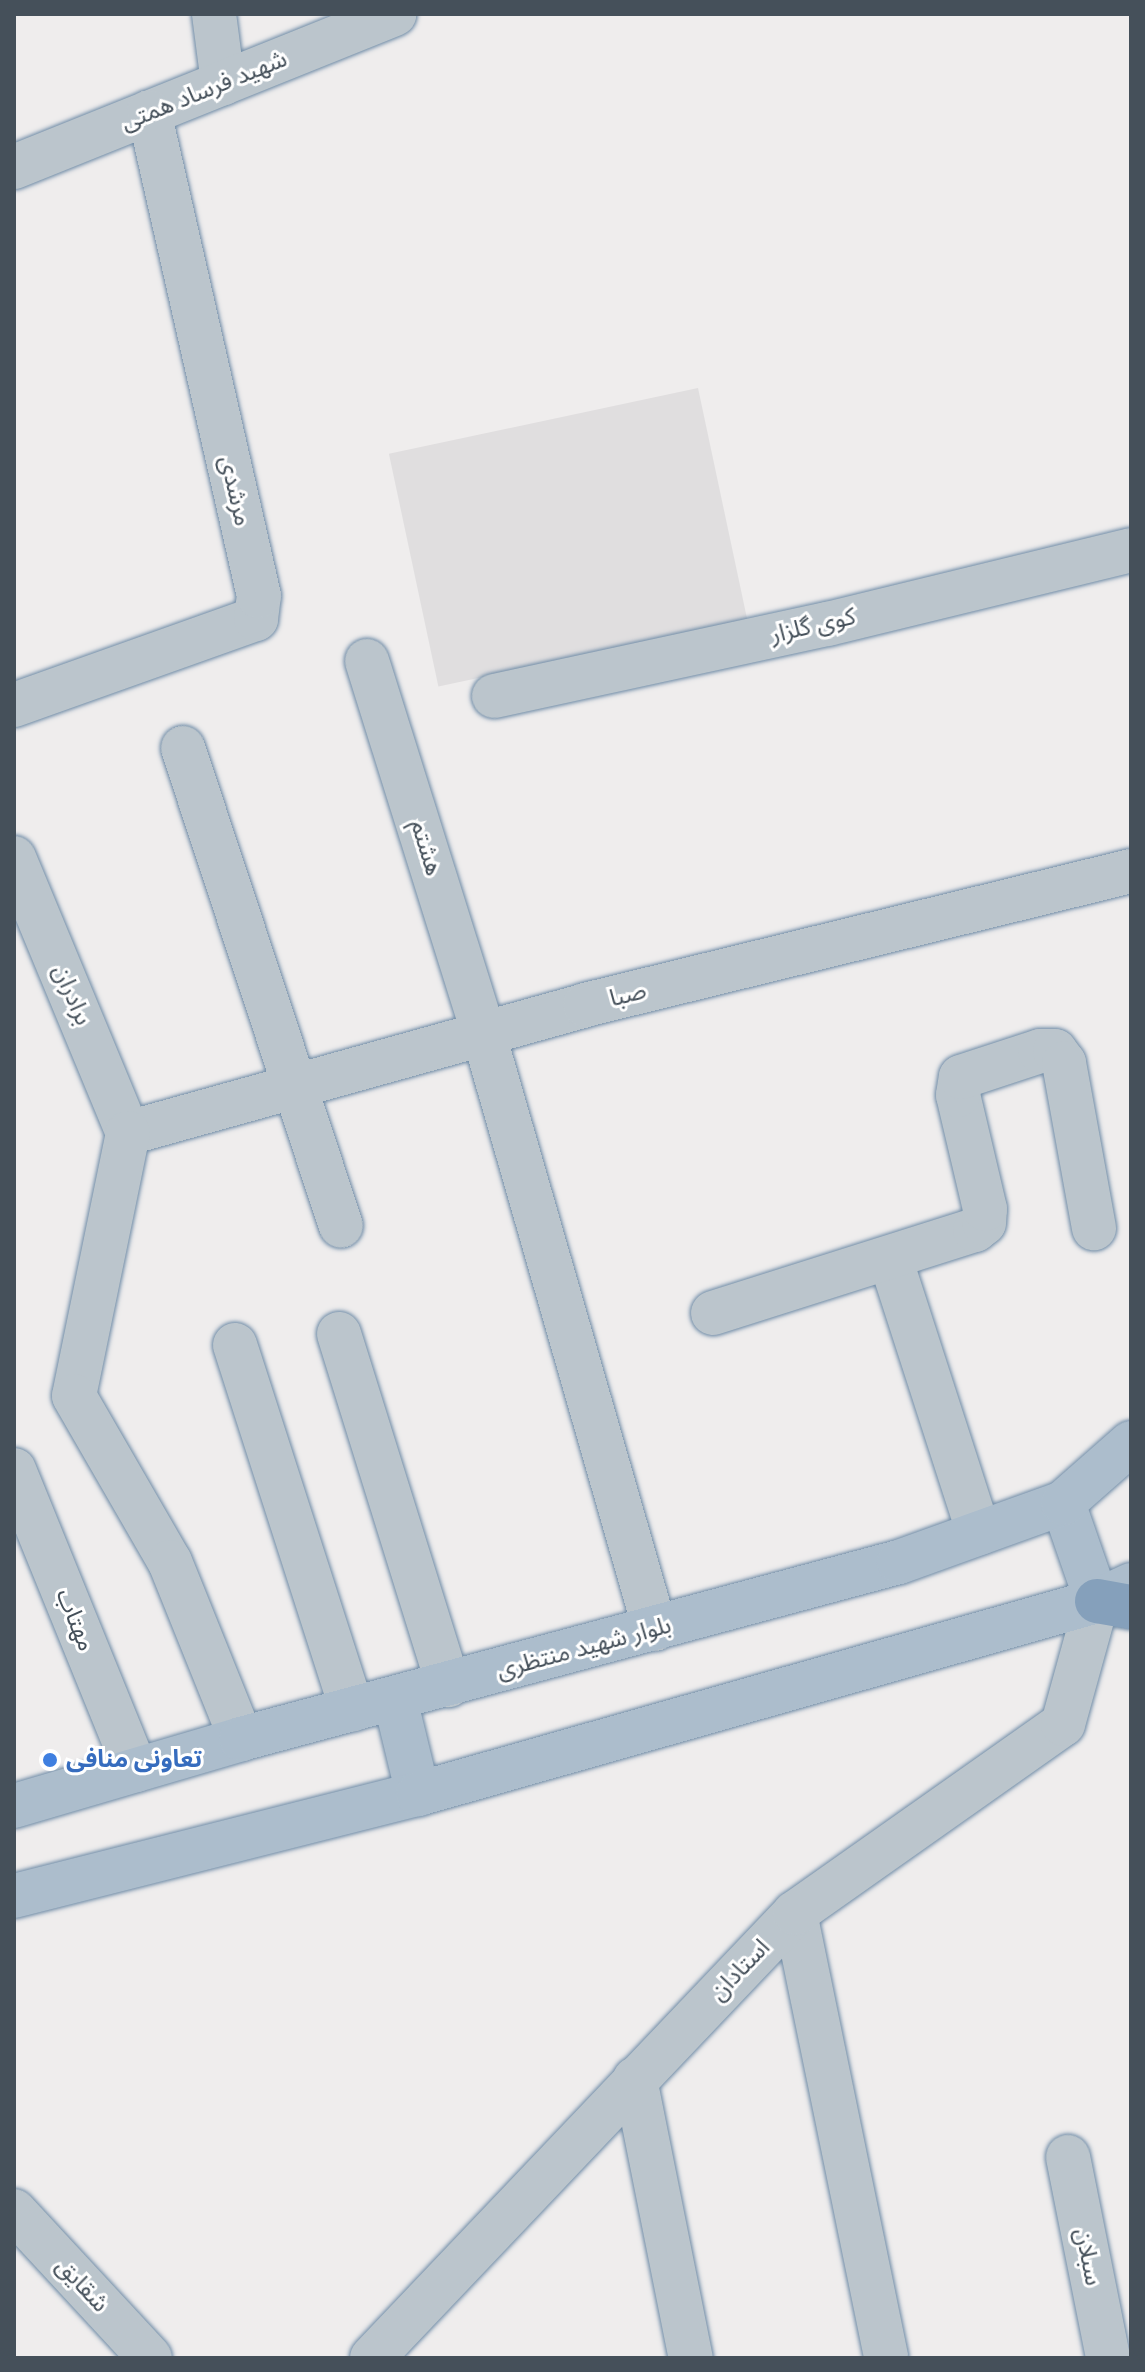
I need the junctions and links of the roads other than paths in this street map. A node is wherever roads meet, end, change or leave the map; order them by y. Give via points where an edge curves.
1 (214, 14) edge
2 (375, 18) edge
3 (223, 83) junction
4 (149, 112) junction
5 (14, 167) edge
6 (1131, 550) edge
7 (367, 661) dead end
8 (494, 696) dead end
9 (14, 705) edge
10 (183, 748) dead end
11 (14, 858) edge
12 (1131, 871) edge
13 (484, 1035) junction
14 (294, 1087) junction
15 (128, 1133) junction
16 (341, 1226) dead end
17 (1094, 1228) dead end
18 (890, 1258) junction
19 (713, 1313) dead end
20 (339, 1334) dead end
21 (235, 1345) dead end
22 (1131, 1443) edge
23 (14, 1470) edge
24 (1063, 1503) junction
25 (979, 1533) junction
26 (1120, 1597) edge
27 (655, 1629) junction
28 (448, 1685) junction
29 (395, 1699) junction
30 (352, 1710) junction
31 (241, 1739) junction
32 (136, 1770) junction
33 (418, 1794) junction
34 (14, 1806) edge
35 (14, 1896) edge
36 (795, 1913) junction
37 (635, 2079) junction
38 (1068, 2157) dead end
39 (14, 2211) edge
40 (150, 2358) edge
41 (372, 2358) edge
42 (691, 2358) edge
43 (883, 2358) edge
44 (1108, 2358) edge

1 - 3 street
2 - 3 street, شهید فرساد همتی
3 - 4 street, شهید فرساد همتی
4 - 5 street, شهید فرساد همتی
4 - 9 street, مرشدی via 259,596 256,619
6 - 8 street, کوی گلزار via 828,624
7 - 13 street, هشتم
10 - 14 street
11 - 15 street, برادران
12 - 13 street, صبا via 585,1005
13 - 14 street, صبا
13 - 27 street, هشتم
14 - 15 street, صبا
14 - 16 street
15 - 31 street via 74,1396 170,1562
17 - 18 street via 1064,1063 1055,1051 1040,1051 961,1077 958,1095 984,1223
18 - 19 street
18 - 25 street
20 - 28 street
21 - 30 street
22 - 24 main road, بلوار شهید منتظری
23 - 32 street, مهتاب
24 - 25 main road, بلوار شهید منتظری
24 - 26 main road
25 - 27 main road, بلوار شهید منتظری via 899,1562
26 - 33 main road
26 - 36 street, استادان via 1063,1724
27 - 28 main road, بلوار شهید منتظری
28 - 29 main road, بلوار شهید منتظری
29 - 30 main road, بلوار شهید منتظری
29 - 33 main road
30 - 31 main road, بلوار شهید منتظری
31 - 32 main road, بلوار شهید منتظری
32 - 34 main road, بلوار شهید منتظری
33 - 35 main road
36 - 37 street, استادان
36 - 43 street
37 - 41 street, استادان
37 - 42 street
38 - 44 street, سبلان
39 - 40 street, شقایق

